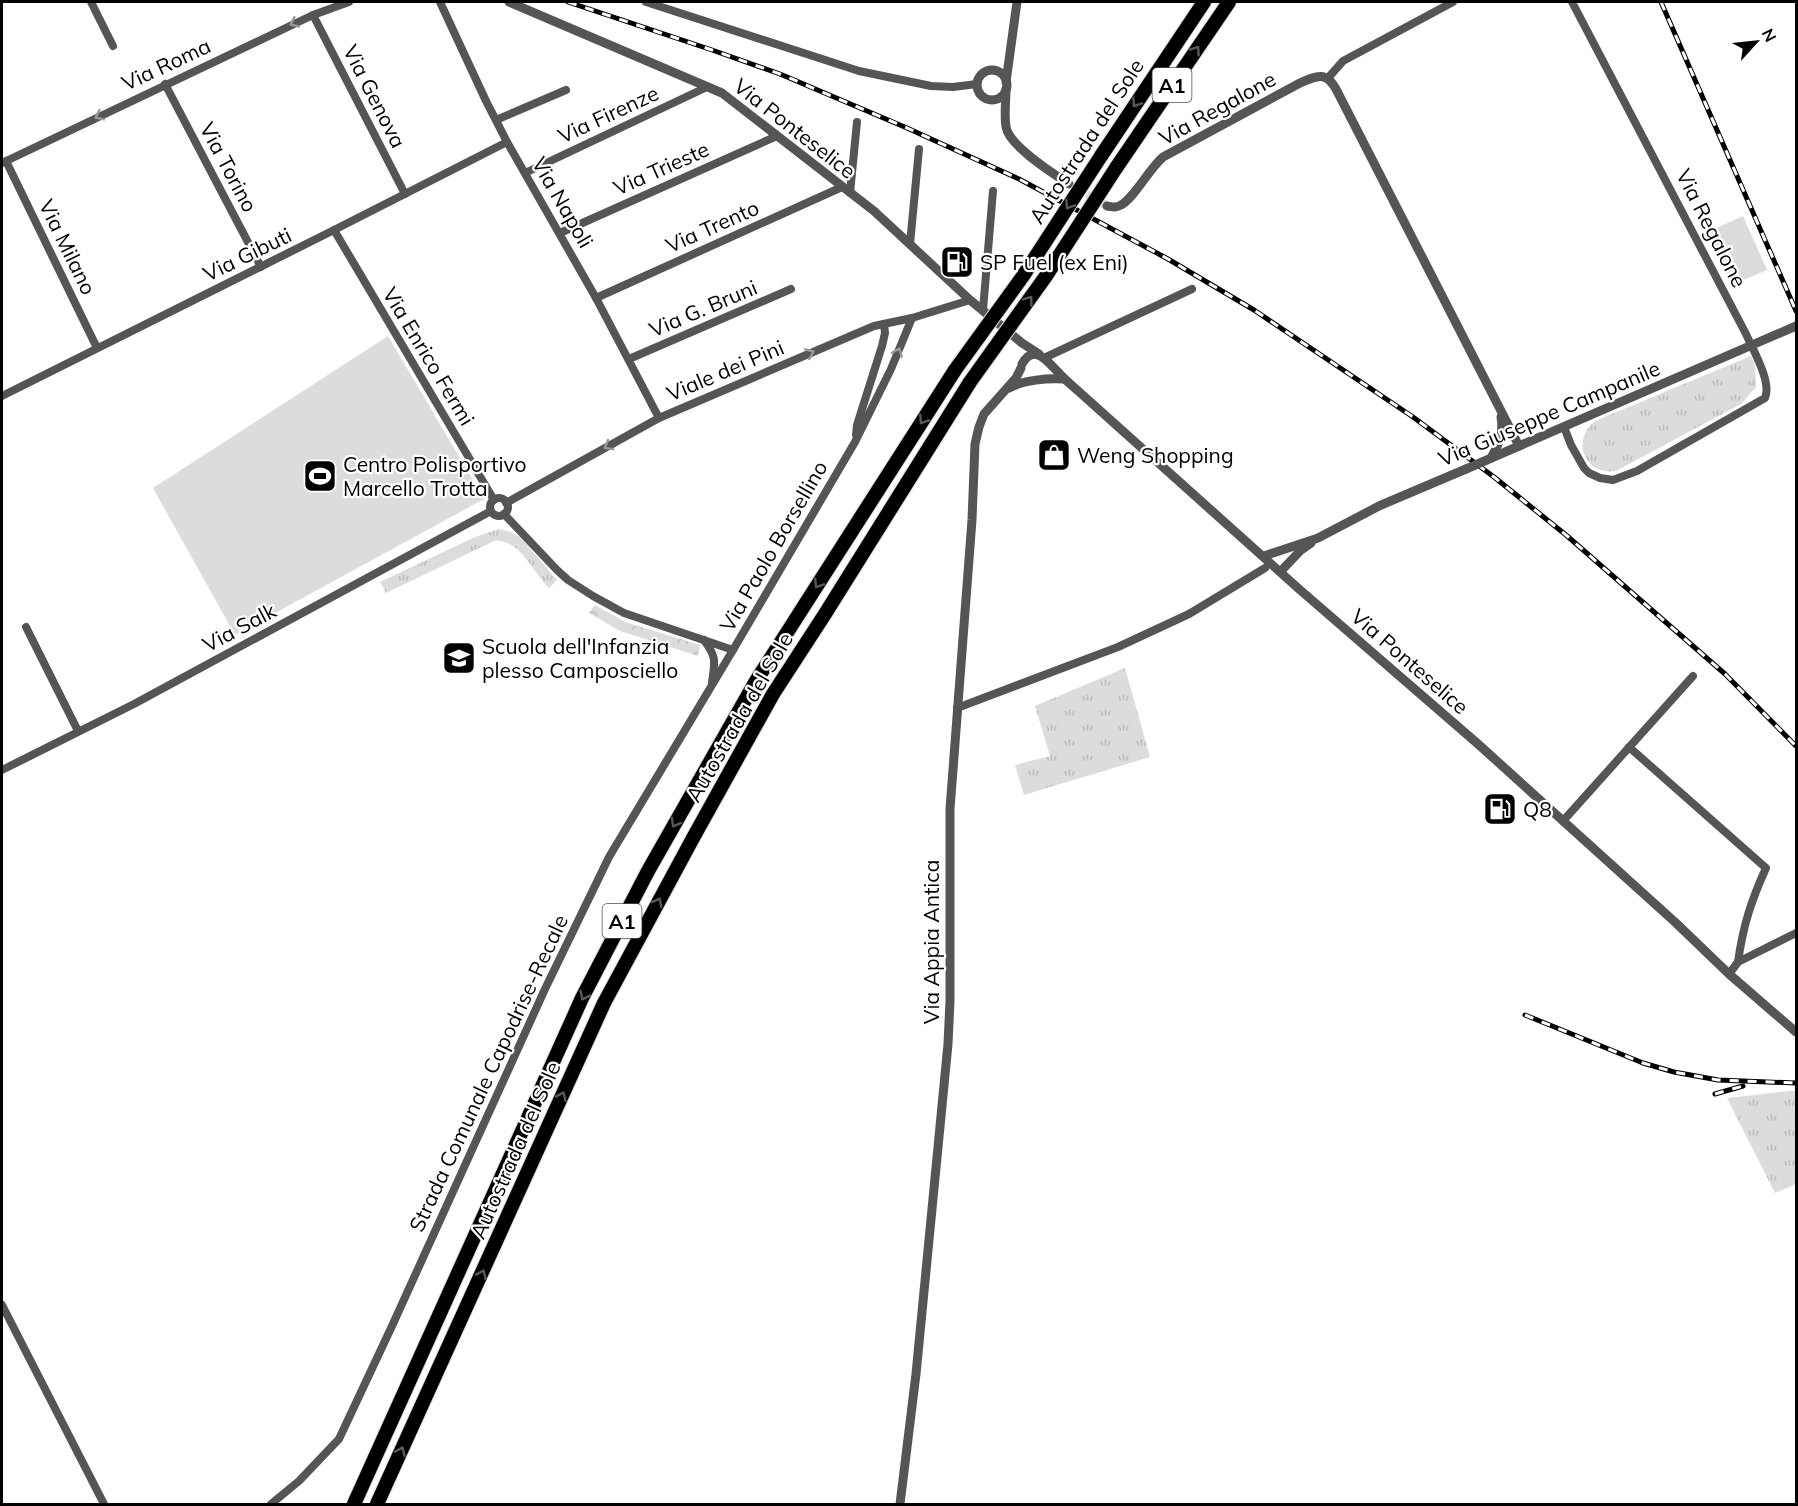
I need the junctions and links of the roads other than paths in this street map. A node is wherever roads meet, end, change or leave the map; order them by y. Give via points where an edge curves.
1 (91, 2) edge
2 (349, 2) edge
3 (440, 2) edge
4 (509, 2) edge
5 (646, 2) edge
6 (1017, 2) edge
7 (1204, 2) edge
8 (1229, 2) edge
9 (1453, 2) edge
10 (1572, 2) edge
11 (313, 15) junction
12 (113, 46) dead end
13 (1009, 59) junction
14 (990, 70) junction
15 (1328, 78) junction
16 (165, 84) junction
17 (977, 84) junction
18 (1006, 86) junction
19 (707, 87) junction
20 (566, 90) dead end
21 (987, 99) junction
22 (1006, 117) junction
23 (496, 120) junction
24 (857, 122) dead end
25 (777, 136) junction
26 (507, 142) junction
27 (919, 149) dead end
28 (4, 162) edge
29 (525, 173) junction
30 (1069, 184) tunnel mouth
31 (846, 190) junction
32 (993, 191) dead end
33 (405, 194) junction
34 (1107, 206) dead end
35 (334, 230) junction
36 (560, 233) junction
37 (909, 244) junction
38 (261, 267) junction
39 (1192, 289) dead end
40 (791, 290) dead end
41 (596, 298) junction
42 (970, 300) junction
43 (983, 310) junction
44 (912, 318) junction
45 (884, 324) junction
46 (1797, 326) edge
47 (1019, 341) junction
48 (97, 348) junction
49 (1044, 358) junction
50 (629, 359) junction
51 (1021, 366) junction
52 (1064, 379) junction
53 (1036, 381) junction
54 (1006, 389) junction
55 (2, 396) edge
56 (1498, 406) junction
57 (659, 418) junction
58 (1564, 427) junction
59 (855, 442) junction
60 (1519, 446) junction
61 (1491, 458) junction
62 (494, 500) junction
63 (506, 503) junction
64 (491, 511) junction
65 (504, 514) junction
66 (1318, 538) junction
67 (1264, 556) junction
68 (1265, 568) dead end
69 (1281, 572) junction
70 (26, 627) dead end
71 (703, 639) junction
72 (733, 650) junction
73 (1693, 676) dead end
74 (711, 686) junction
75 (957, 708) junction
76 (78, 731) junction
77 (1629, 747) junction
78 (2, 770) edge
79 (1563, 821) junction
80 (1797, 933) edge
81 (1738, 962) junction
82 (1729, 974) junction
83 (1797, 1032) edge
84 (2, 1305) edge
85 (104, 1504) edge
86 (271, 1504) edge
87 (354, 1504) edge
88 (377, 1504) edge
89 (900, 1504) edge

1 - 12 street
2 - 11 street, Via Roma
3 - 23 street, Via Napoli
4 - 19 street, Via Ponteselice
5 - 17 street via 859,71 931,86
6 - 13 street
7 -> 87 highway, Autostrada del Sole / A1, bridge via 1023,276 955,370 756,681 582,998
88 -> 8 highway, Autostrada del Sole / A1, bridge via 610,993 773,694 970,382 1046,276
9 - 15 street via 1343,61
10 - 58 street, Via Regalone via 1746,334 1764,375 1767,394 1637,471 1606,480 1584,468
11 -> 16 street, Via Roma
11 - 33 street, Via Genova
13 - 14 street
13 - 18 street
14 - 17 street via 981,75
14 - 18 street via 1003,75
15 - 34 street, Via Regalone via 1315,76 1300,83 1163,157 1127,201 1114,208
15 - 56 street
16 -> 28 street, Via Roma
16 - 38 street, Via Torino
17 - 21 street via 979,93
18 - 21 street via 999,98
18 - 22 street
19 - 25 street, Via Ponteselice via 722,93
19 - 29 street, Via Firenze
20 - 23 street
21 - 22 street via 1001,108
22 - 30 street via 1006,129 1013,142
23 - 26 street, Via Napoli
24 - 31 street
25 - 31 street, Via Ponteselice
25 - 36 street, Via Trieste
26 - 29 street, Via Napoli
26 - 33 street, Via Gibuti
27 - 37 street
28 - 48 street, Via Milano
29 - 36 street, Via Napoli
31 - 37 street, Via Ponteselice
31 - 41 street, Via Trento
32 - 43 street
33 - 35 street, Via Gibuti
35 - 38 street, Via Gibuti
35 - 62 street, Via Enrico Fermi
36 - 41 street, Via Napoli
37 - 42 street, Via Ponteselice
38 - 48 street, Via Gibuti
39 - 49 street
40 - 50 street, Via G. Bruni
41 - 50 street, Via Napoli
42 - 43 street, Via Ponteselice
42 - 44 street, Viale dei Pini
43 - 47 street, Via Ponteselice
44 - 45 street, Viale dei Pini
59 -> 44 street, Via Paolo Borsellino
57 -> 45 street, Viale dei Pini
45 - 59 street, Via Paolo Borsellino via 882,346
46 - 58 street, Via Giuseppe Campanile, bridge
47 - 49 street, Via Ponteselice
47 - 51 street
48 - 55 street, Via Gibuti
49 - 51 street via 1036,354 1027,356
49 - 52 street, Via Ponteselice
49 - 53 street via 1049,366 1047,374
50 - 57 street, Via Napoli
51 - 53 street via 1024,377
51 - 54 street, Via Appia Antica
52 - 53 street
52 - 67 street, Via Ponteselice
53 - 54 street
54 - 75 street, Via Appia Antica via 984,414 975,444
56 - 60 street
56 - 61 street via 1501,438
57 -> 63 street, Viale dei Pini
58 - 60 street, Via Giuseppe Campanile, bridge
59 - 72 street, Via Paolo Borsellino
60 - 61 street, Via Giuseppe Campanile, bridge
61 - 66 street, Via Giuseppe Campanile, bridge via 1379,506
62 - 63 street
62 - 64 street
63 - 65 street
64 - 65 street
64 - 76 street, Via Salk
65 - 71 street, Via Paolo Borsellino via 557,570 593,596 624,613
66 - 67 street, Via Giuseppe Campanile
66 - 69 street, Via Giuseppe Campanile
67 - 69 street, Via Ponteselice
68 - 75 street via 1189,614 1119,647
69 - 79 street, Via Ponteselice
70 - 76 street
71 - 72 street, Via Paolo Borsellino
71 - 74 street via 713,652
72 - 74 street, Strada Comunale Capodrise-Recale
73 - 77 street
74 - 86 street, Strada Comunale Capodrise-Recale via 609,857 339,1439
75 - 89 street, Via Appia Antica via 950,809 948,1044
76 - 78 street, Via Salk
77 - 79 street
77 - 81 street via 1766,868 1742,931
79 - 82 street, Via Ponteselice
80 - 81 street
81 - 82 street
82 - 83 street, Via Ponteselice
84 - 85 street

